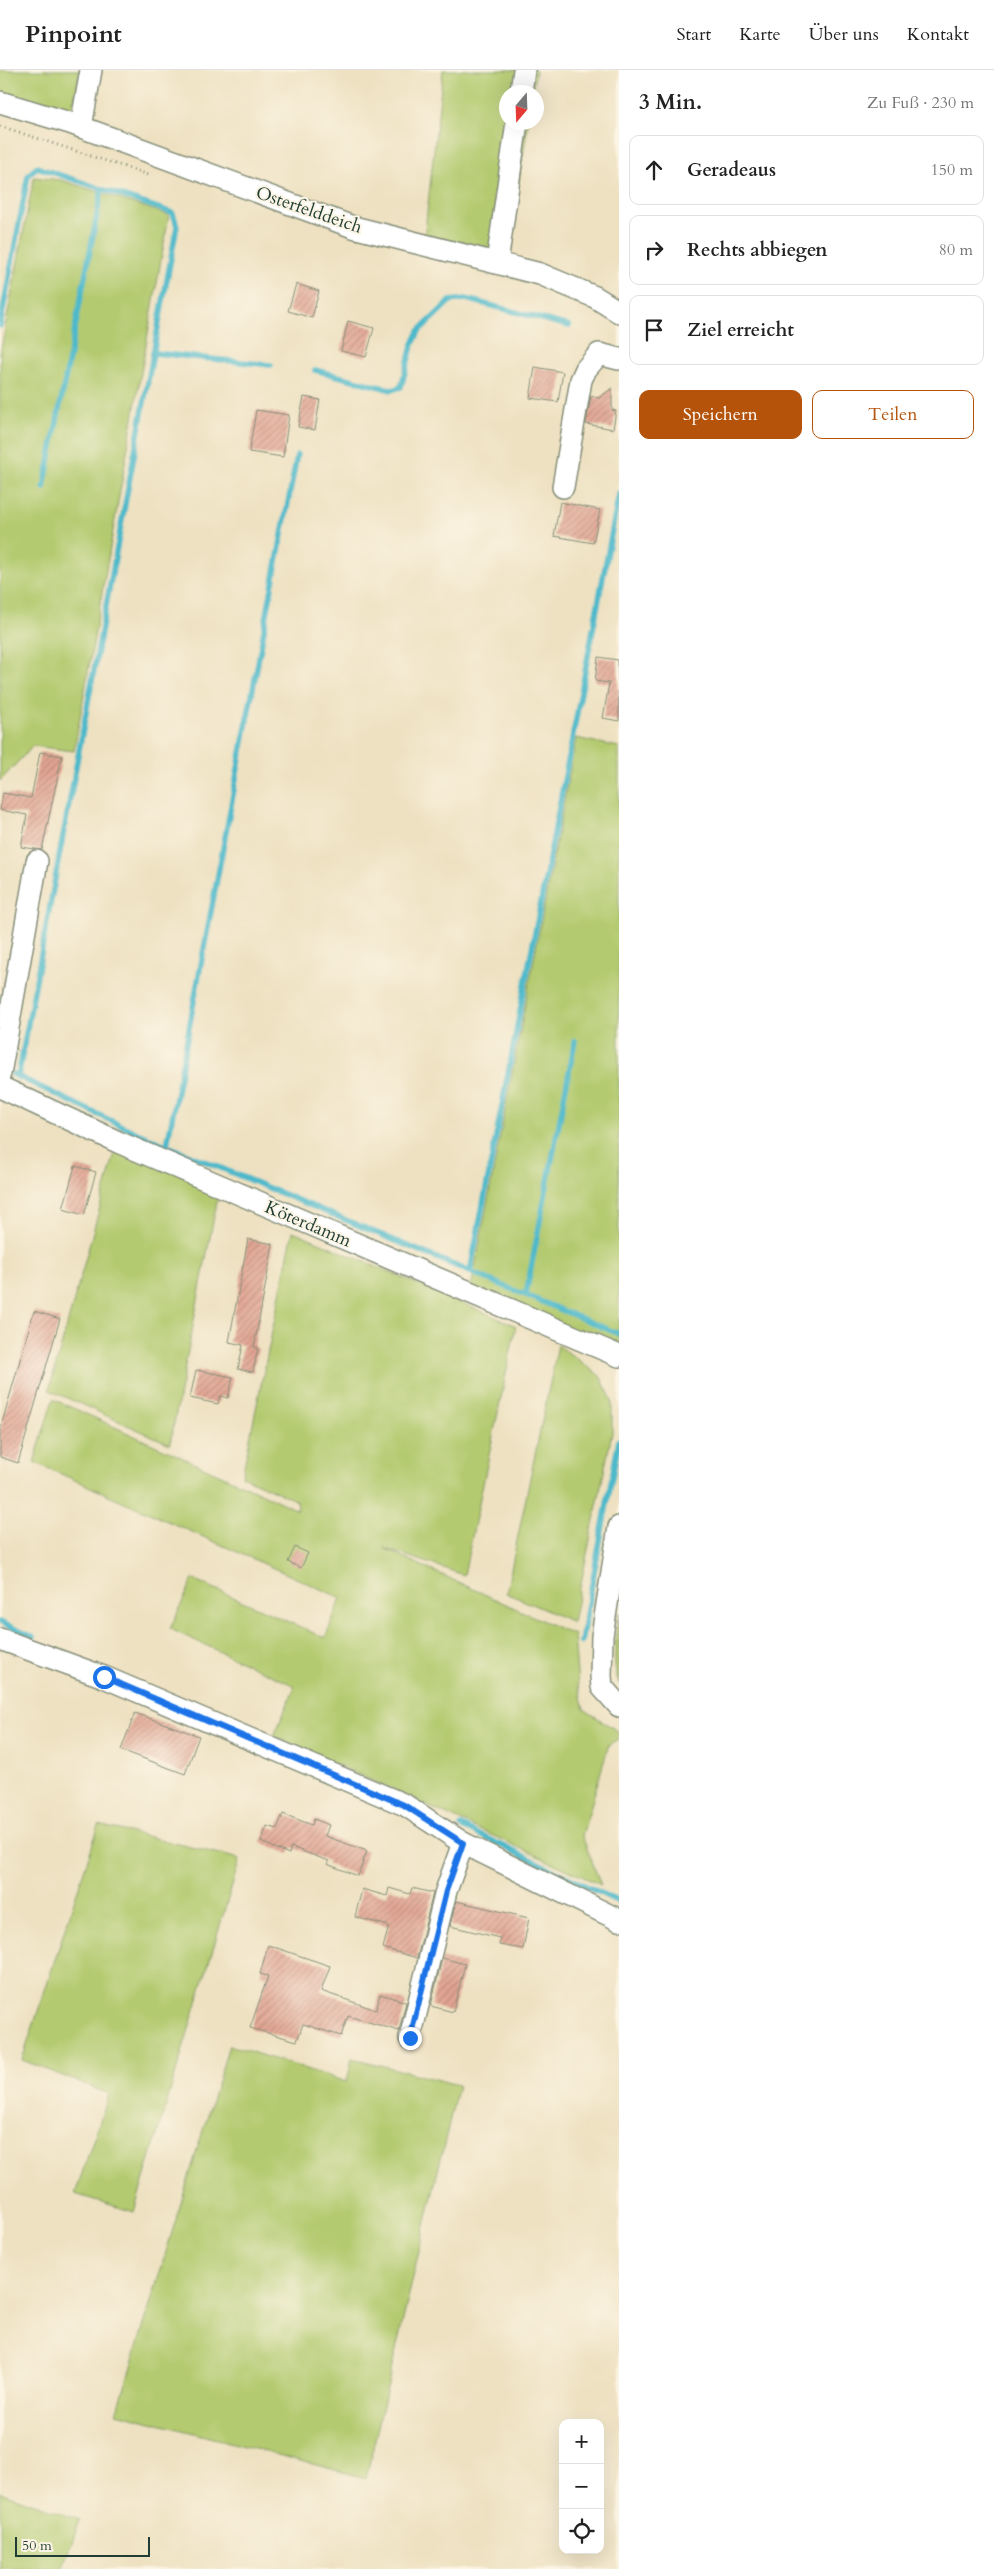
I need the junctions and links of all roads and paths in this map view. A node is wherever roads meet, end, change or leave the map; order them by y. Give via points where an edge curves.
1 (91, 70) edge
2 (524, 70) edge
3 (522, 85) edge
4 (0, 102) edge
5 (81, 127) junction
6 (516, 130) edge
7 (497, 263) junction
8 (619, 312) edge
9 (619, 359) edge
10 (562, 487) dead end
11 (37, 861) dead end
12 (0, 1074) edge
13 (0, 1087) edge
14 (619, 1356) edge
15 (619, 1527) edge
16 (0, 1639) edge
17 (619, 1706) edge
18 (463, 1843) junction
19 (619, 1920) edge
20 (410, 2038) dead end

1 - 5 street
2 - 3 street
4 - 5 street, Osterfelddeich
5 - 7 street, Osterfelddeich via 353,227
6 - 7 street
7 - 8 street, Osterfelddeich via 540,274 595,297
9 - 10 street via 599,354 586,369
11 - 12 street
13 - 14 street, Köterdamm via 126,1146
15 - 17 street via 602,1636 600,1676 602,1687
16 - 18 street via 104,1677 396,1801
18 - 19 street
18 - 20 street via 446,1891

